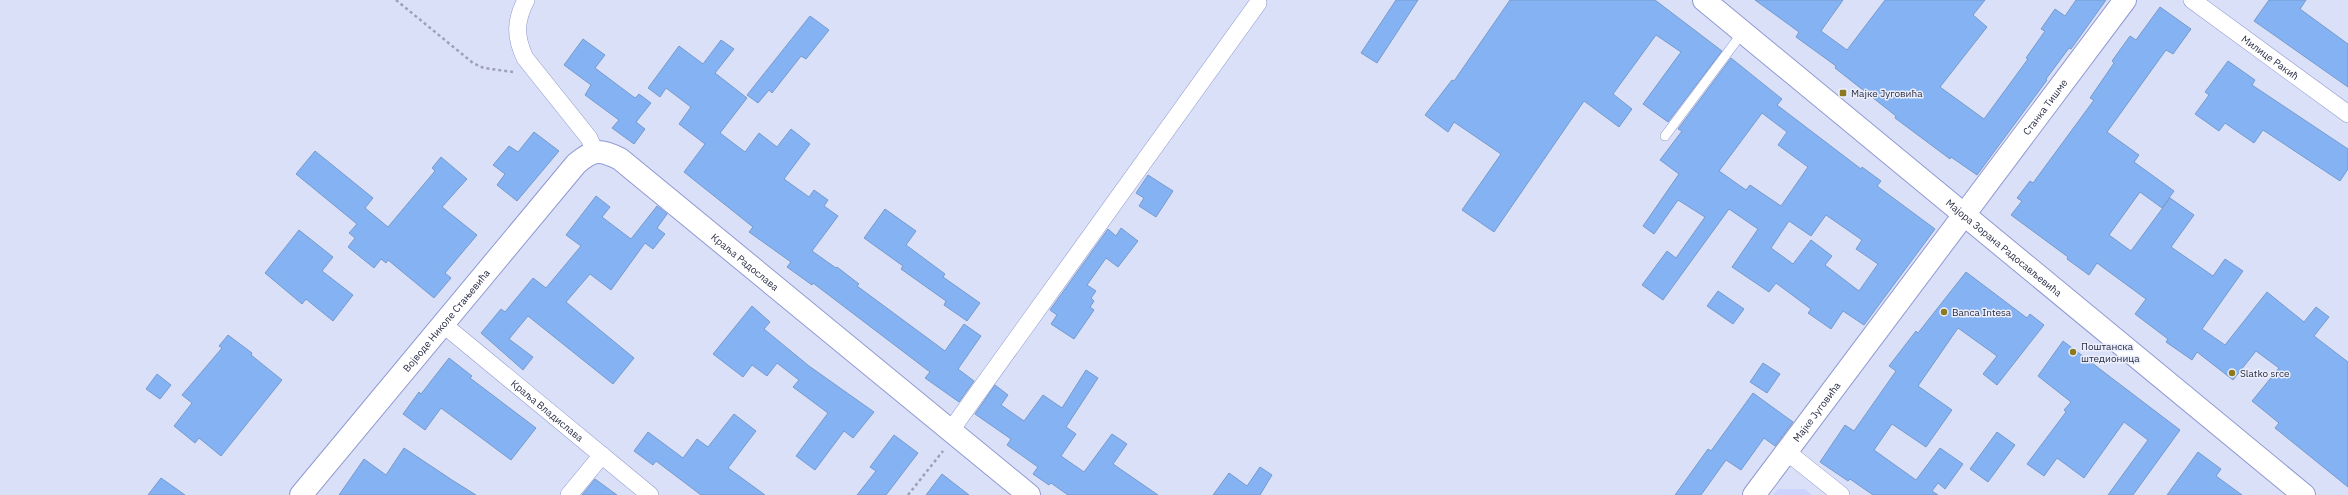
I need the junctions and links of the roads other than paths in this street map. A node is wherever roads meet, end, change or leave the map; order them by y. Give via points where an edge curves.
1 (526, 0) edge
2 (1704, 0) edge
3 (2125, 0) edge
4 (2192, 0) edge
5 (1258, 2) dead end
6 (1743, 32) junction
7 (2348, 114) edge
8 (1666, 136) dead end
9 (595, 152) junction
10 (1966, 215) junction
11 (444, 325) junction
12 (953, 432) junction
13 (1787, 452) junction
14 (602, 455) junction
15 (301, 495) edge
16 (568, 495) edge
17 (650, 495) edge
18 (1028, 495) edge
19 (1754, 495) edge
20 (1842, 495) edge
21 (2304, 495) edge

1 - 9 street via 516,30 519,45 531,68 589,138
2 - 6 street, Мајора Зорана Радосављевића
3 - 10 street, Станка Тишме
4 - 7 street, Милице Ракић
5 - 12 street
6 - 8 lane
6 - 10 street, Мајора Зорана Радосављевића
9 - 11 street, Војводе Николе Стањевића via 576,164
9 - 12 street, Краља Радослава via 606,152 620,159
10 - 13 street, Мајке Југовића
10 - 21 street, Мајора Зорана Радосављевића
11 - 14 street, Краља Владислава
11 - 15 street, Војводе Николе Стањевића
12 - 18 street, Краља Радослава
13 - 19 street, Мајке Југовића
13 - 20 street
14 - 16 street
14 - 17 street, Краља Владислава

